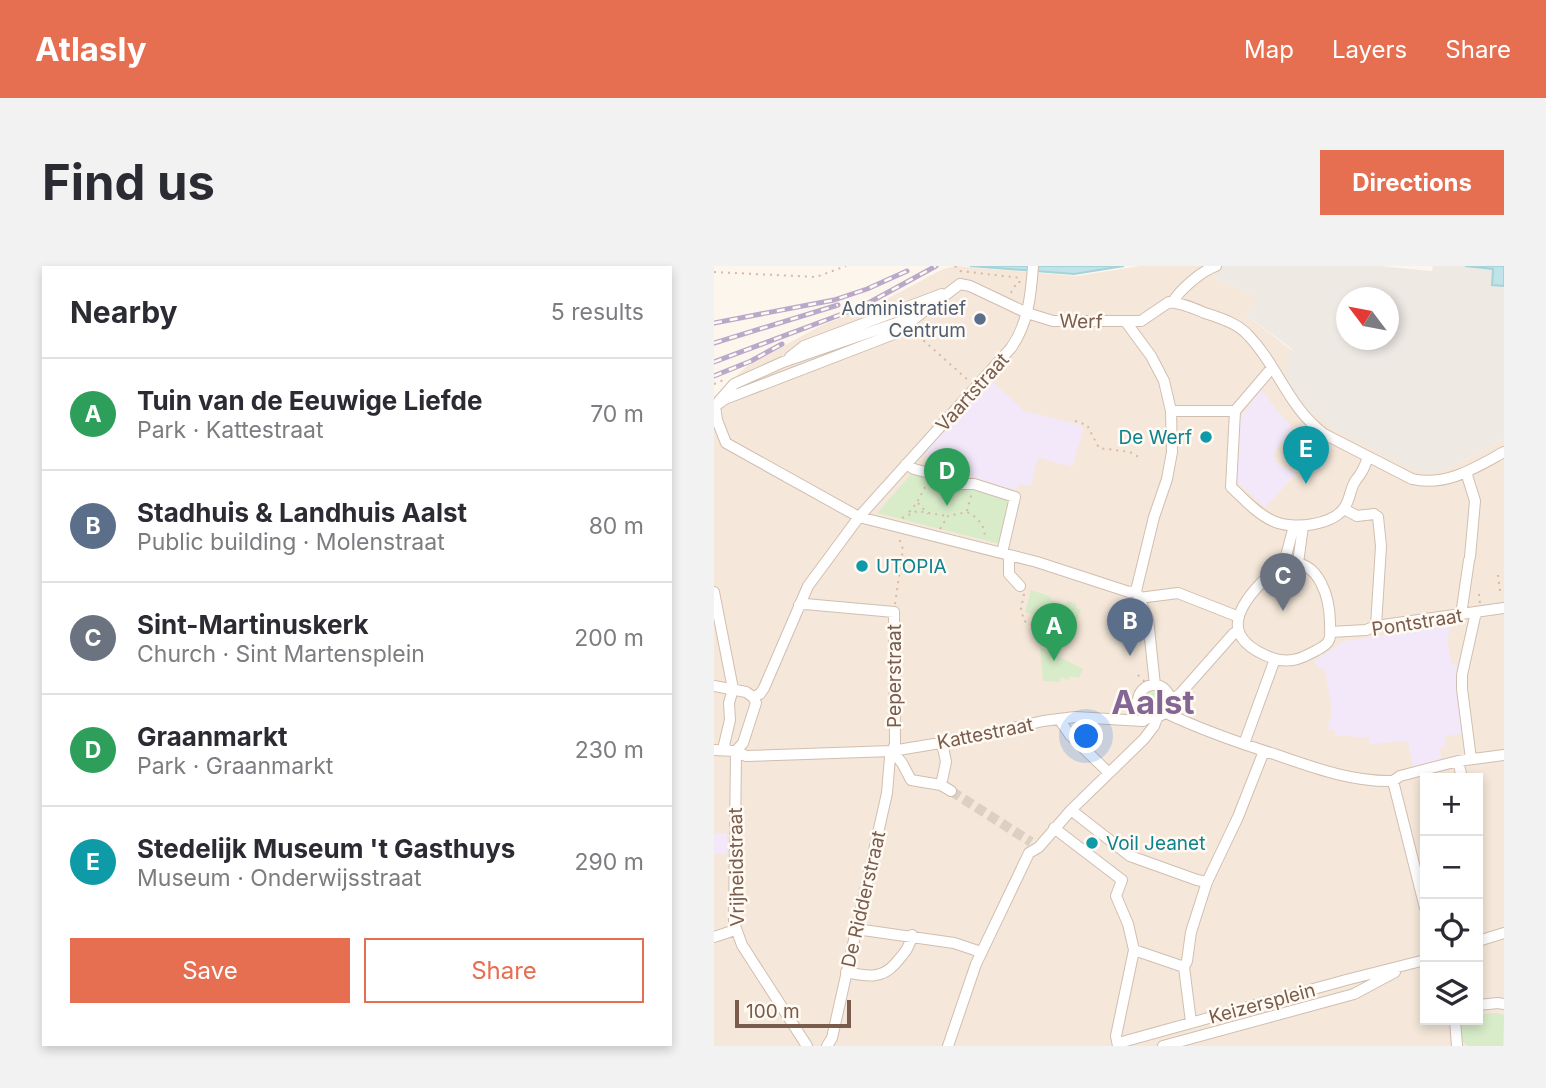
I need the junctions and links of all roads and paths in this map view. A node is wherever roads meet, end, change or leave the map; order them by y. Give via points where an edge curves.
1 (846, 266) edge
2 (955, 266) edge
3 (1033, 266) edge
4 (1216, 266) edge
5 (714, 272) edge
6 (1026, 280) junction
7 (945, 293) junction
8 (1007, 300) dead end
9 (1178, 303) junction
10 (1027, 313) junction
11 (912, 320) junction
12 (1126, 322) junction
13 (783, 362) junction
14 (1271, 369) junction
15 (976, 387) junction
16 (715, 407) edge
17 (1171, 411) junction
18 (1235, 411) junction
19 (1075, 421) dead end
20 (726, 443) junction
21 (714, 447) edge
22 (1504, 452) edge
23 (1368, 457) junction
24 (1140, 458) dead end
25 (906, 464) junction
26 (1466, 472) junction
27 (933, 474) junction
28 (974, 484) junction
29 (918, 503) junction
30 (1344, 509) junction
31 (967, 512) junction
32 (906, 515) junction
33 (929, 515) junction
34 (948, 516) junction
35 (859, 517) junction
36 (899, 526) junction
37 (1299, 526) junction
38 (938, 536) junction
39 (982, 548) junction
40 (1006, 554) junction
41 (1292, 563) junction
42 (1498, 575) dead end
43 (1020, 586) joint
44 (1500, 591) dead end
45 (714, 593) edge
46 (1137, 594) junction
47 (799, 606) junction
48 (1504, 608) edge
49 (894, 612) junction
50 (1476, 612) junction
51 (1461, 615) junction
52 (1239, 617) junction
53 (1376, 626) junction
54 (1330, 632) junction
55 (1053, 633) junction
56 (1239, 633) junction
57 (1275, 659) junction
58 (1138, 676) dead end
59 (1152, 685) junction
60 (714, 686) edge
61 (733, 689) junction
62 (753, 697) junction
63 (1171, 699) junction
64 (1157, 716) junction
65 (1059, 719) junction
66 (726, 738) junction
67 (714, 741) edge
68 (942, 742) junction
69 (1244, 744) junction
70 (714, 750) edge
71 (732, 751) junction
72 (892, 751) junction
73 (1264, 751) junction
74 (1504, 755) edge
75 (1471, 760) junction
76 (1458, 761) junction
77 (1110, 773) junction
78 (1461, 773) edge
79 (1393, 781) junction
80 (1071, 810) junction
81 (1054, 828) junction
82 (1133, 857) junction
83 (1120, 878) junction
84 (1207, 882) junction
85 (1423, 899) edge
86 (856, 929) junction
87 (735, 930) junction
88 (1504, 933) edge
89 (912, 935) junction
90 (714, 937) edge
91 (1483, 939) edge
92 (1134, 950) junction
93 (981, 952) junction
94 (1420, 962) edge
95 (1406, 965) junction
96 (1184, 967) junction
97 (846, 972) junction
98 (1359, 977) junction
99 (1365, 990) junction
100 (1483, 1004) edge
101 (1504, 1004) edge
102 (1191, 1022) junction
103 (1455, 1025) edge
104 (807, 1046) edge
105 (827, 1046) edge
106 (948, 1046) edge
107 (1119, 1046) edge
108 (1163, 1046) edge
109 (1457, 1046) edge

1 - 5 path via 816,276
2 - 6 path via 960,271
3 - 6 street
4 - 9 street via 1192,284
6 - 8 path via 1017,282
6 - 10 street
7 - 10 street, Werf via 966,284
7 - 11 street
7 - 13 street, Werf via 804,345
9 - 12 street, Werf via 1161,305 1141,321
9 - 14 street via 1238,327 1256,344
10 - 12 street, Werf via 1053,321
10 - 15 street, Vaartstraat via 1021,335
11 - 13 street
11 - 15 path
11 - 16 street via 887,337 725,399
12 - 17 street via 1152,356
13 - 16 street via 734,384
14 - 18 street
14 - 23 street via 1312,425
15 - 25 street, Vaartstraat
16 - 20 street
17 - 18 street
17 - 46 street via 1167,479
18 - 37 street via 1231,487 1265,516
19 - 24 path via 1087,425 1099,448
20 - 21 street
20 - 35 street
22 - 26 street
23 - 26 street via 1423,481 1445,480
23 - 30 street
25 - 27 street
25 - 35 street, Vaartstraat
26 - 51 street via 1475,501
27 - 28 street
27 - 29 path
28 - 31 path
28 - 40 street via 1015,497
29 - 32 path
29 - 33 path
30 - 37 street via 1336,517
30 - 53 street via 1357,516 1378,516 1381,546
31 - 34 path
31 - 39 path via 985,531
32 - 33 path
32 - 36 path
33 - 34 path
34 - 38 path
35 - 36 street
35 - 47 street, Vaartstraat via 808,586
36 - 38 street
36 - 49 path via 903,549
37 - 41 street via 1286,556
38 - 39 street
39 - 40 street
40 - 43 street via 1009,574
40 - 46 street
41 - 52 street via 1276,569 1249,596
41 - 54 street via 1309,568 1319,578
42 - 44 path
43 - 55 path via 1024,621
45 - 61 street, Vrijheidstraat
46 - 52 street via 1178,593
46 - 59 street via 1148,619
47 - 49 street, Peperstraat
47 - 62 street, Vaartstraat via 764,688
48 - 50 street, Pontstraat
49 - 72 street, Peperstraat
50 - 51 street, Pontstraat
50 - 75 street via 1462,675
51 - 53 street, Pontstraat
52 - 56 street
53 - 54 street, Pontstraat
54 - 57 street via 1326,644 1303,658
55 - 55 path via 1062,617 1069,621 1059,636
56 - 57 street via 1251,649
56 - 63 street via 1234,632
57 - 69 street
58 - 59 path
59 - 63 street via 1167,691
59 - 64 street via 1141,692 1138,702 1143,713
60 - 61 street
61 - 62 street
61 - 66 street, Vrijheidstraat
62 - 71 street via 756,703 743,743
63 - 64 street
64 - 65 street, Kattestraat via 1143,721
64 - 69 street
64 - 77 street via 1144,739
65 - 68 street, Kattestraat
65 - 77 street
66 - 67 street
66 - 71 street, Vrijheidstraat via 724,745
68 - 72 street, Kattestraat
68 - 72 street via 946,788 911,780
69 - 73 street
70 - 71 street, Kattestraat
71 - 72 street, Kattestraat via 746,756
71 - 87 street, Vrijheidstraat
72 - 86 street, De Ridderstraat
73 - 79 street via 1349,778
73 - 84 street
74 - 75 street
75 - 76 street
76 - 78 street
76 - 79 street via 1400,775
77 - 80 street
79 - 85 street
80 - 81 street
80 - 82 street
81 - 83 street
81 - 93 street via 1035,844 1021,866
82 - 83 street
82 - 84 street
83 - 92 street via 1116,896
84 - 96 street
86 - 89 street
86 - 97 street, De Ridderstraat
87 - 90 street
87 - 104 street, Vrijheidstraat
88 - 91 street
89 - 93 street
89 - 97 street via 906,955 891,970 869,976
92 - 96 street
92 - 107 street via 1116,1036
93 - 106 street
94 - 95 street, Keizersplein
95 - 98 street, Keizersplein
95 - 99 street, Keizersplein
96 - 102 street
97 - 105 street, De Ridderstraat
98 - 99 street via 1365,981
98 - 102 street, Keizersplein
99 - 108 street, Keizersplein
100 - 101 street
102 - 107 street, Keizersplein
103 - 109 street

